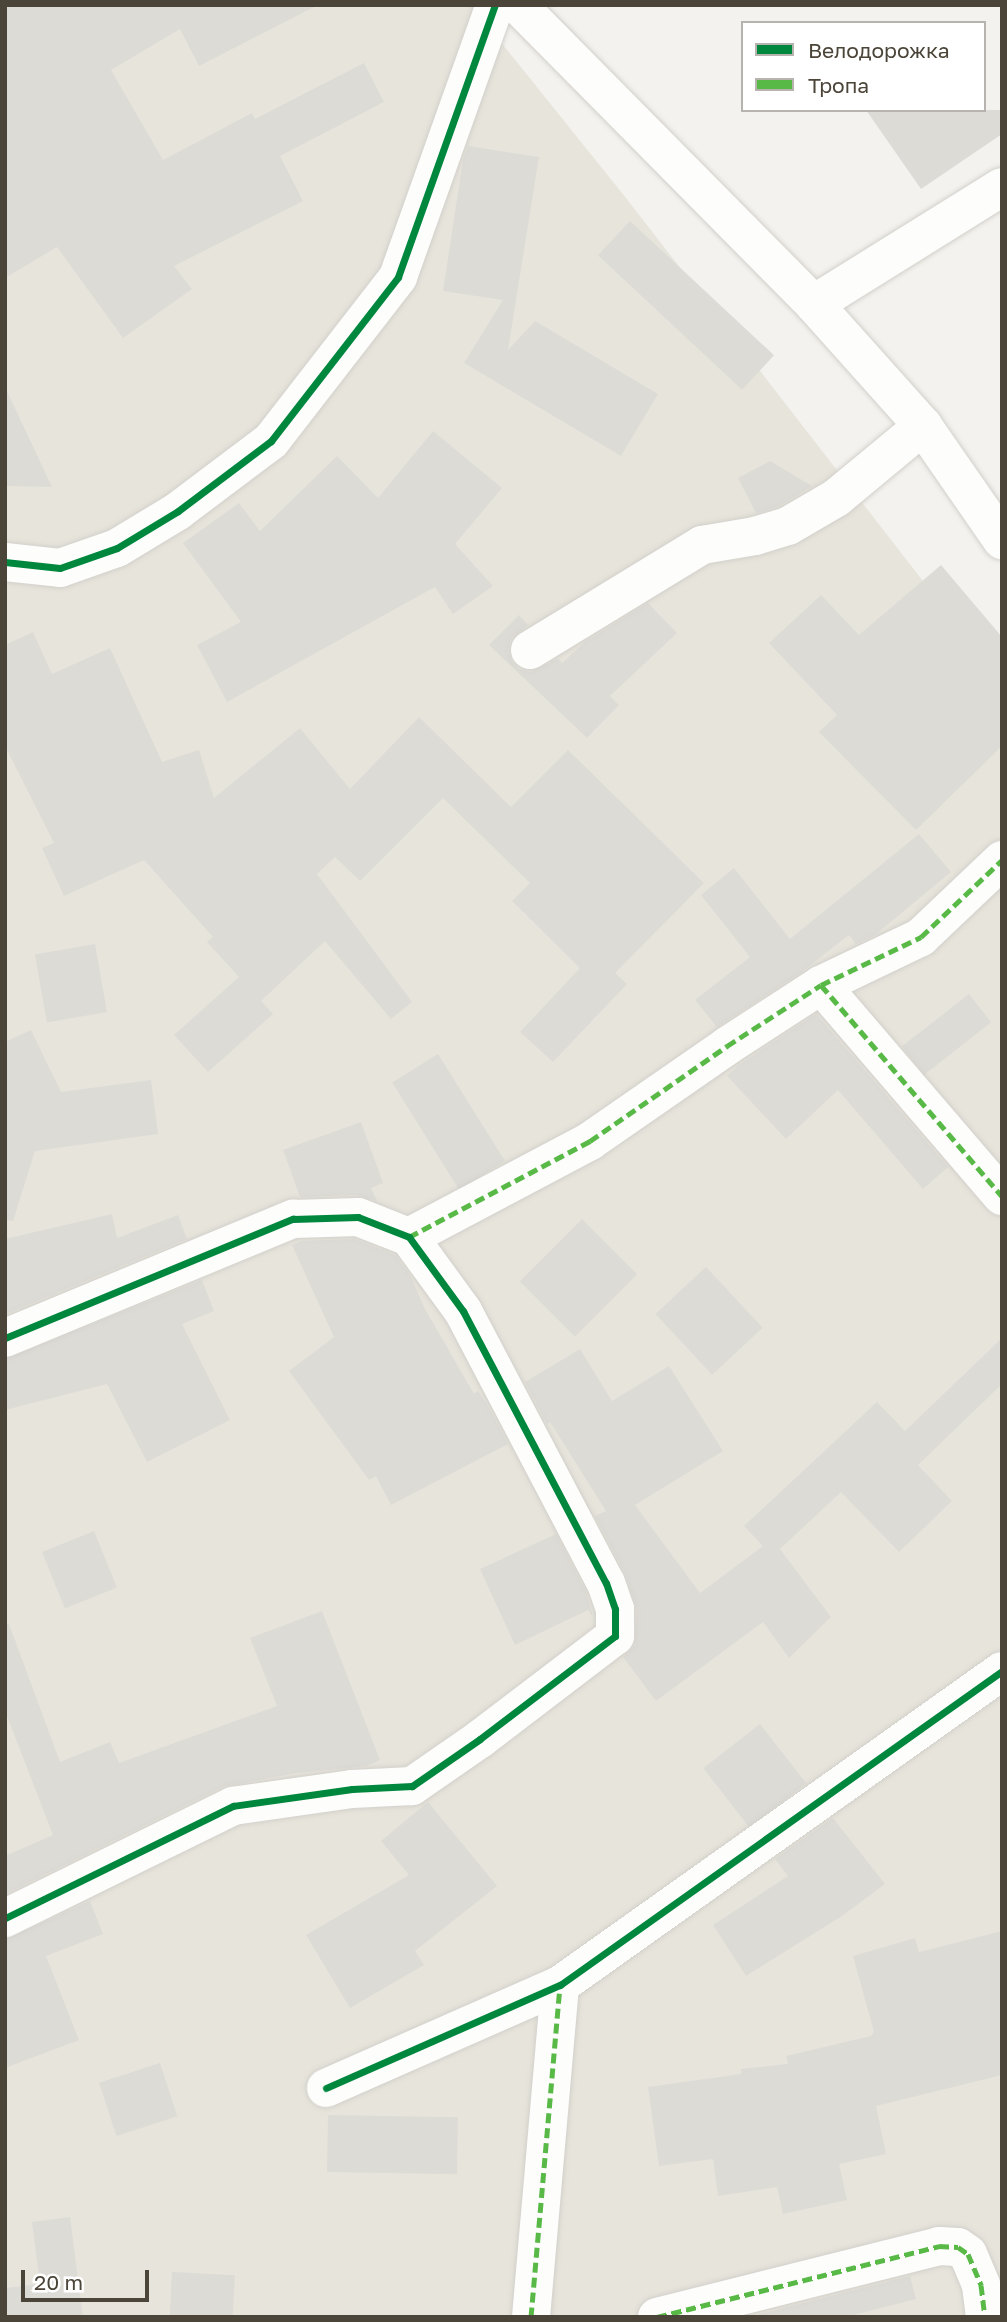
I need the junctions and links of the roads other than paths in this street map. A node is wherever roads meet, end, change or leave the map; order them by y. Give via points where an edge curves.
1 (495, 5) edge
2 (518, 5) edge
3 (1002, 187) edge
4 (814, 304) junction
5 (923, 426) junction
6 (1002, 540) edge
7 (5, 562) edge
8 (530, 650) dead end
9 (1002, 860) edge
10 (821, 985) junction
11 (1002, 1196) edge
12 (409, 1237) junction
13 (5, 1338) edge
14 (1002, 1671) edge
15 (5, 1918) edge
16 (560, 1985) junction
17 (326, 2088) dead end
18 (531, 2317) edge
19 (657, 2317) edge
20 (985, 2317) edge

1 - 7 street via 398,277 271,441 117,548 60,568
2 - 4 street
3 - 4 street
4 - 5 street
5 - 6 street
5 - 8 street via 836,498 788,526 702,545
9 - 10 street via 920,937
10 - 11 street
10 - 12 street via 590,1141
12 - 13 street via 358,1217 293,1219
12 - 15 street via 463,1311 606,1583 615,1608 615,1636 412,1786 233,1805
14 - 16 street
16 - 17 street
16 - 18 street
19 - 20 street via 939,2246 958,2247 968,2254 981,2285

